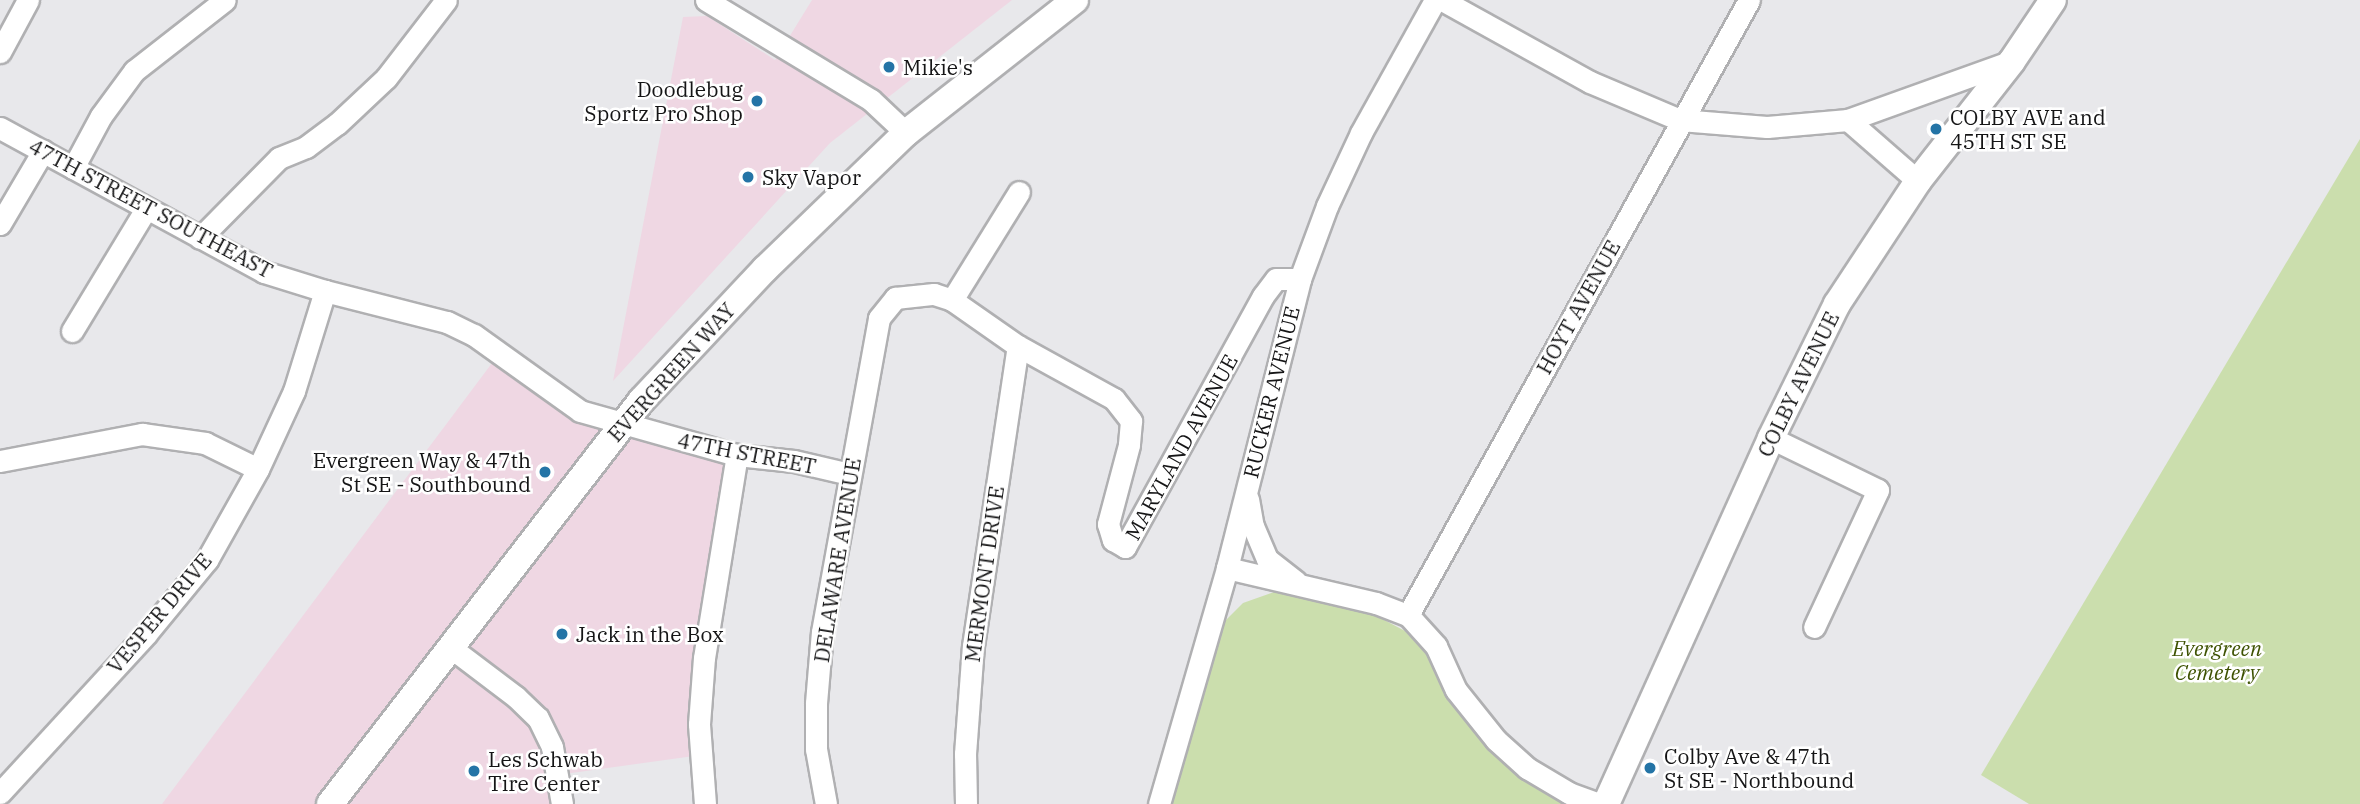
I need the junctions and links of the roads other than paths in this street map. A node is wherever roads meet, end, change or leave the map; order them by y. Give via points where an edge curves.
1 (29, 0) edge
2 (225, 0) edge
3 (446, 0) edge
4 (706, 0) edge
5 (1076, 0) edge
6 (1435, 0) edge
7 (1442, 0) edge
8 (1749, 0) edge
9 (2053, 0) edge
10 (0, 52) edge
11 (2012, 61) junction
12 (1680, 120) junction
13 (1848, 120) junction
14 (0, 128) edge
15 (906, 133) junction
16 (43, 151) junction
17 (73, 168) junction
18 (1918, 181) junction
19 (1019, 192) dead end
20 (146, 209) junction
21 (0, 224) edge
22 (200, 238) junction
23 (1300, 279) junction
24 (325, 291) junction
25 (952, 300) junction
26 (879, 318) joint
27 (72, 331) dead end
28 (1018, 346) junction
29 (501, 351) joint
30 (621, 424) junction
31 (1771, 438) junction
32 (737, 455) junction
33 (0, 461) edge
34 (258, 469) junction
35 (850, 474) junction
36 (1246, 492) junction
37 (1227, 568) junction
38 (1303, 588) junction
39 (1408, 615) junction
40 (1814, 627) dead end
41 (450, 647) junction
42 (0, 793) edge
43 (330, 804) edge
44 (562, 804) edge
45 (705, 804) edge
46 (826, 804) edge
47 (966, 804) edge
48 (1159, 804) edge
49 (1600, 804) edge
50 (1605, 804) edge

1 - 10 street
2 - 17 street via 134,71 101,116
3 - 22 street via 386,79 306,147 279,158
4 - 15 street via 871,100
5 - 15 main road, EVERGREEN WAY
6 - 23 street, RUCKER AVENUE via 1361,132 1326,206
7 - 12 street via 1590,82
8 - 12 street, HOYT AVENUE
9 - 11 main road, COLBY AVENUE
11 - 13 street
11 - 18 main road, COLBY AVENUE
12 - 13 street via 1767,127
12 - 39 street, HOYT AVENUE
13 - 18 street
14 - 16 street, 47TH STREET SOUTHEAST
15 - 30 main road, EVERGREEN WAY via 765,269
16 - 17 street, 47TH STREET SOUTHEAST
16 - 21 street
17 - 20 street, 47TH STREET SOUTHEAST
18 - 31 main road, COLBY AVENUE via 1837,304
19 - 25 street
20 - 22 street, 47TH STREET SOUTHEAST
20 - 27 street
22 - 24 street, 47TH STREET SOUTHEAST via 264,272
23 - 28 street, MARYLAND AVENUE via 1276,279 1263,296 1125,547 1114,540 1108,524 1131,421 1114,399
23 - 36 street, RUCKER AVENUE
24 - 29 street, 47TH STREET SOUTHEAST via 447,322
24 - 34 street, VESPER DRIVE via 294,391
25 - 26 street, MARYLAND AVENUE via 934,294 895,298
25 - 28 street, MARYLAND AVENUE
26 - 35 street, DELAWARE AVENUE
28 - 47 street, MERMONT DRIVE via 972,646
29 - 30 street, 47TH STREET via 580,411
30 - 32 street, 47TH STREET
30 - 41 main road, EVERGREEN WAY
31 - 40 street via 1878,490
31 - 50 main road, COLBY AVENUE
32 - 35 street, 47TH STREET via 794,461
32 - 45 street via 704,658 699,724
33 - 34 street via 142,434 205,443
34 - 42 street, VESPER DRIVE via 207,560 146,634
35 - 46 street, DELAWARE AVENUE via 822,632 816,703 816,748
36 - 37 street, RUCKER AVENUE
36 - 38 street via 1267,559
37 - 38 street
37 - 48 street, RUCKER AVENUE
38 - 39 street via 1376,603
39 - 49 street via 1436,646 1456,690 1496,740 1527,768 1569,793
41 - 43 main road, EVERGREEN WAY
41 - 44 street via 538,718 552,747

